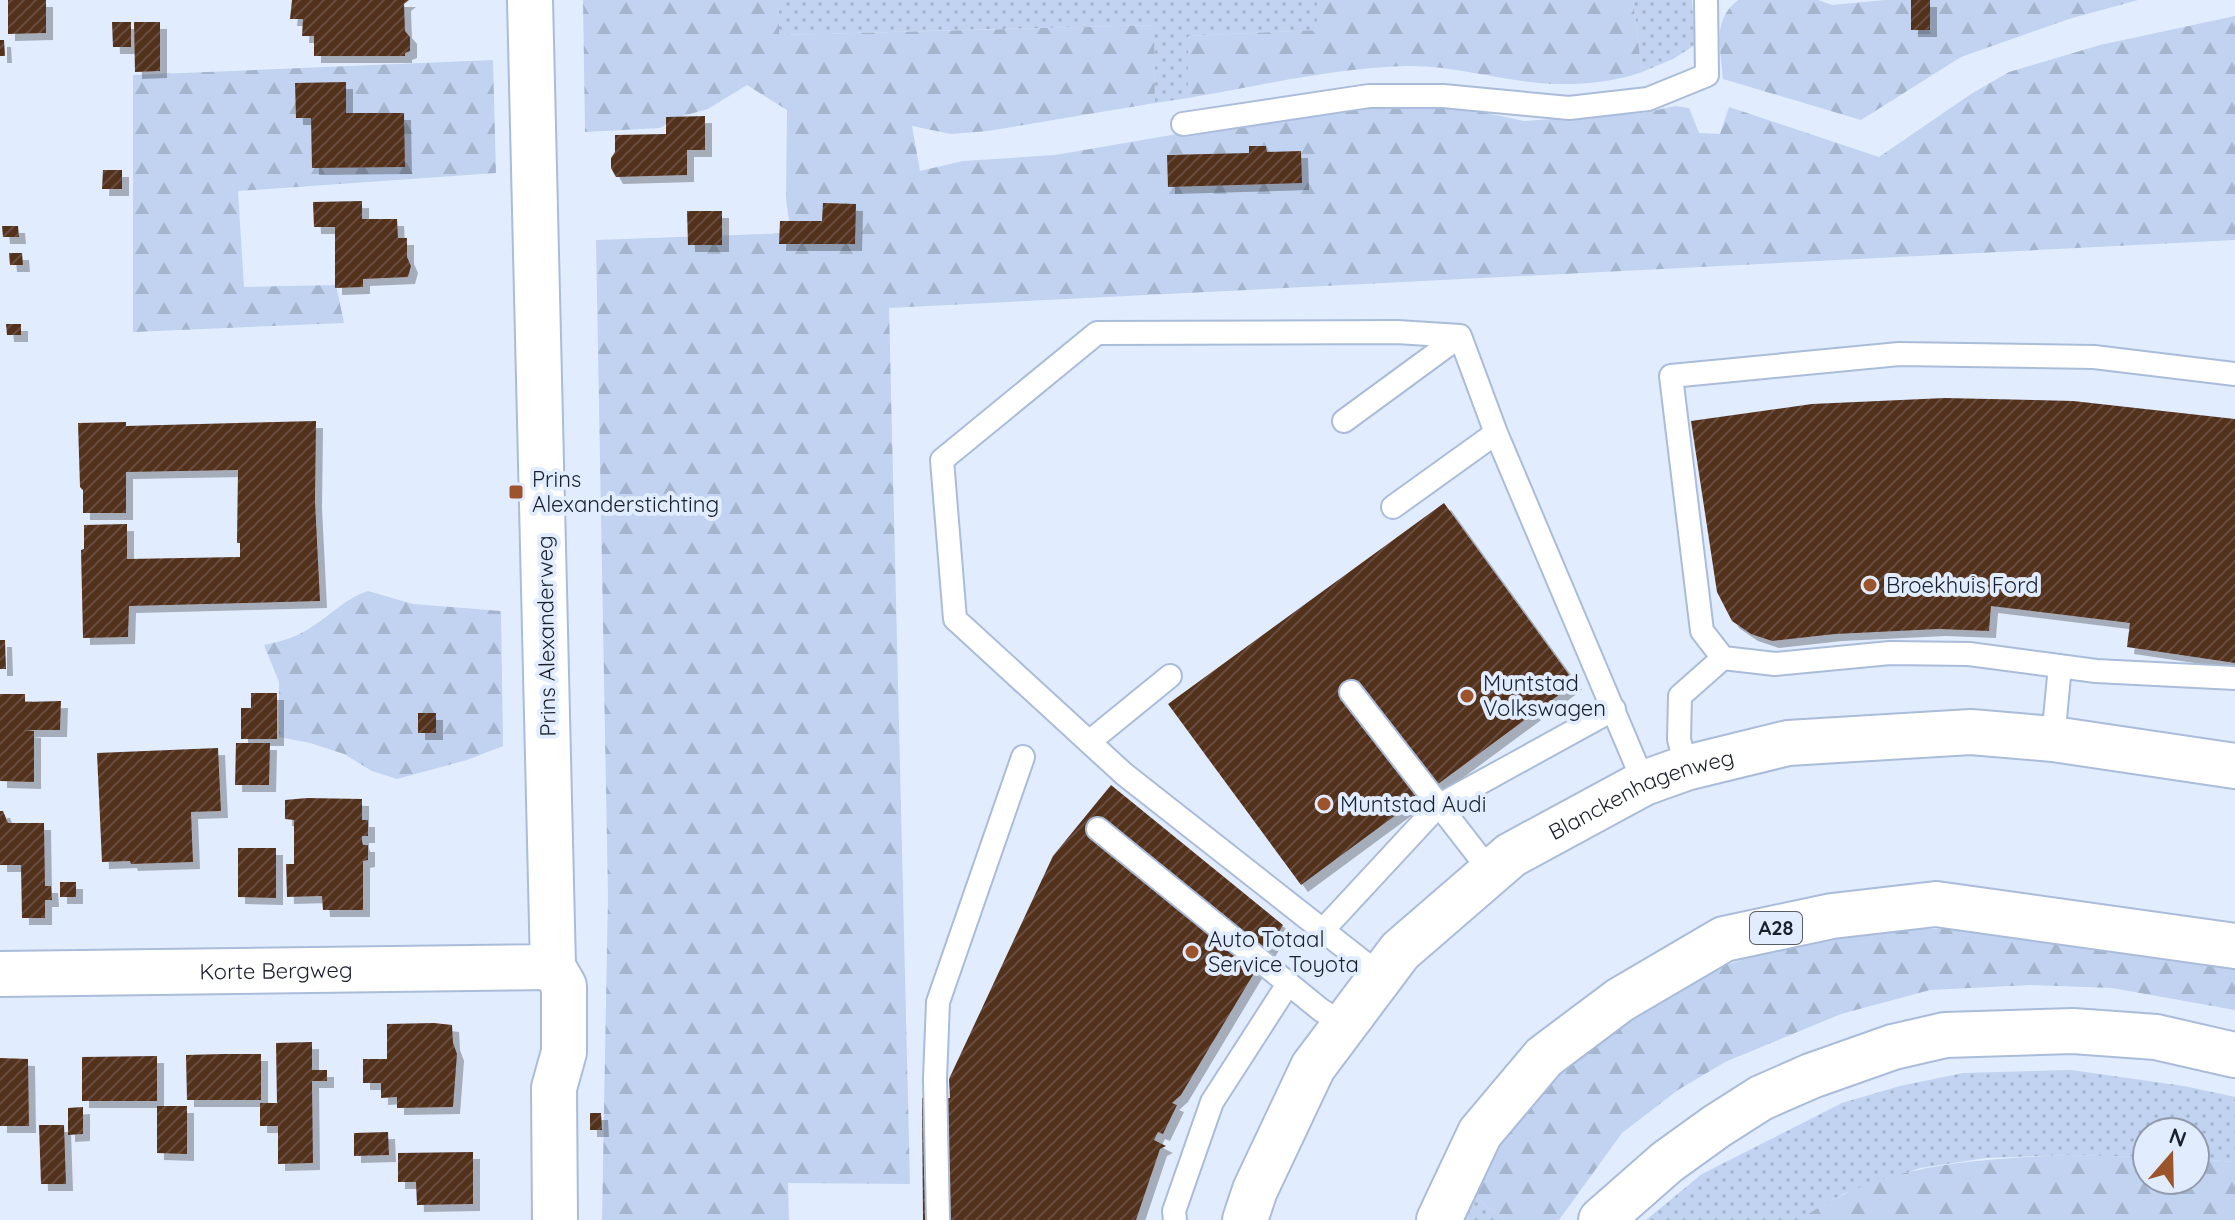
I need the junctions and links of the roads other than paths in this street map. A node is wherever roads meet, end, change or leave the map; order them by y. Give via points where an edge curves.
1 (530, 0) edge
2 (1706, 0) edge
3 (1183, 124) dead end
4 (1460, 336) junction
5 (2235, 374) edge
6 (1344, 421) dead end
7 (1496, 433) junction
8 (1393, 507) dead end
9 (1723, 658) junction
10 (2060, 666) junction
11 (1170, 676) dead end
12 (2235, 678) edge
13 (1351, 692) dead end
14 (1614, 709) junction
15 (2053, 739) junction
16 (1089, 742) junction
17 (1023, 757) dead end
18 (2235, 766) edge
19 (1686, 768) junction
20 (1644, 783) junction
21 (1438, 806) junction
22 (1098, 829) dead end
23 (1491, 872) junction
24 (1323, 930) junction
25 (2235, 946) edge
26 (553, 967) junction
27 (0, 974) edge
28 (1381, 976) junction
29 (1288, 984) junction
30 (1344, 1024) junction
31 (2073, 1031) junction
32 (2235, 1031) edge
33 (2235, 1055) edge
34 (2235, 1078) edge
35 (555, 1220) edge
36 (938, 1220) edge
37 (1175, 1220) edge
38 (1245, 1220) edge
39 (1439, 1220) edge
40 (1601, 1220) edge

1 - 26 main road, Prins Alexanderweg
2 - 3 lane via 1707,75 1648,99 1569,108 1443,96 1369,96
4 - 6 lane
4 - 7 lane
4 - 16 lane via 1097,333 942,460 955,619
5 - 9 lane via 2094,357 1899,354 1671,376 1702,631
7 - 8 lane
7 - 14 lane
9 - 10 lane via 1775,664 1890,653 1953,654
9 - 19 lane via 1680,696 1679,739
10 - 12 lane
10 - 15 lane
11 - 16 lane
13 - 21 lane
14 - 20 lane
14 - 21 lane
15 - 18 main road, Blanckenhagenweg
15 - 19 main road, Blanckenhagenweg via 1971,732 1788,743
16 - 24 lane
17 - 36 lane via 938,1002
19 - 20 main road, Blanckenhagenweg
20 - 23 main road, Blanckenhagenweg via 1511,855
21 - 23 lane
21 - 24 lane
22 - 29 lane
23 - 28 main road, Blanckenhagenweg via 1400,951
24 - 28 lane
25 - 39 main road, A28 via 1936,904 1832,916 1724,939 1620,1000 1544,1057 1480,1133
26 - 27 main road, Korte Bergweg
26 - 35 main road, Prins Alexanderweg via 564,986 564,1052 554,1088
28 - 30 main road, Blanckenhagenweg
29 - 30 lane
29 - 37 lane via 1212,1102
30 - 38 main road, Blanckenhagenweg via 1313,1067
31 - 32 main road via 2152,1014
31 - 33 main road via 2156,1037
31 - 34 main road via 2147,1062
31 - 40 main road via 1945,1035 1811,1076 1761,1098 1717,1126

